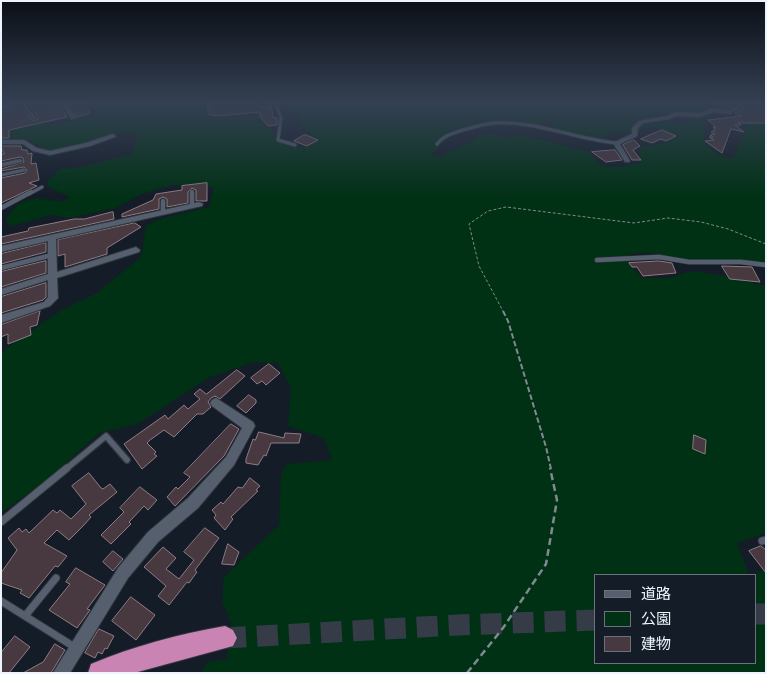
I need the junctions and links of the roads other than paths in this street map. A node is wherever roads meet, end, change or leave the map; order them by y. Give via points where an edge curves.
1 (280, 133) edge
2 (454, 133) edge
3 (563, 133) edge
4 (636, 133) edge
5 (114, 136) dead end
6 (1, 142) edge
7 (616, 143) junction
8 (437, 144) dead end
9 (295, 146) dead end
10 (20, 161) dead end
11 (627, 161) dead end
12 (1, 165) edge
13 (24, 170) dead end
14 (1, 175) edge
15 (42, 187) dead end
16 (192, 192) dead end
17 (163, 201) dead end
18 (196, 205) joint
19 (1, 208) edge
20 (163, 211) junction
21 (52, 237) junction
22 (1, 249) edge
23 (136, 250) dead end
24 (52, 255) junction
25 (597, 260) dead end
26 (766, 265) edge
27 (1, 268) edge
28 (53, 277) junction
29 (1, 292) edge
30 (1, 319) edge
31 (216, 403) dead end
32 (126, 460) dead end
33 (1, 522) edge
34 (56, 578) dead end
35 (1, 601) edge
36 (25, 616) junction
37 (225, 638) tunnel mouth
38 (76, 648) junction
39 (61, 673) edge
40 (100, 673) edge

1 - 9 lane via 278,140
2 - 8 lane
3 - 7 lane
4 - 7 street
5 - 6 street via 50,153 35,150 24,142
7 - 11 street
10 - 12 street
13 - 14 lane
15 - 19 lane
16 - 18 lane
17 - 20 lane
18 - 20 street
20 - 21 street
21 - 22 street
21 - 24 street
23 - 28 street
24 - 27 lane
24 - 28 street
25 - 26 lane via 659,257 689,262
28 - 29 street
28 - 30 street via 53,298 47,304
31 - 38 street via 249,426 230,461 193,503 153,537 123,574
32 - 33 lane via 106,436
34 - 36 lane
35 - 36 lane
36 - 38 lane
37 - 40 highway via 134,660
38 - 39 street

